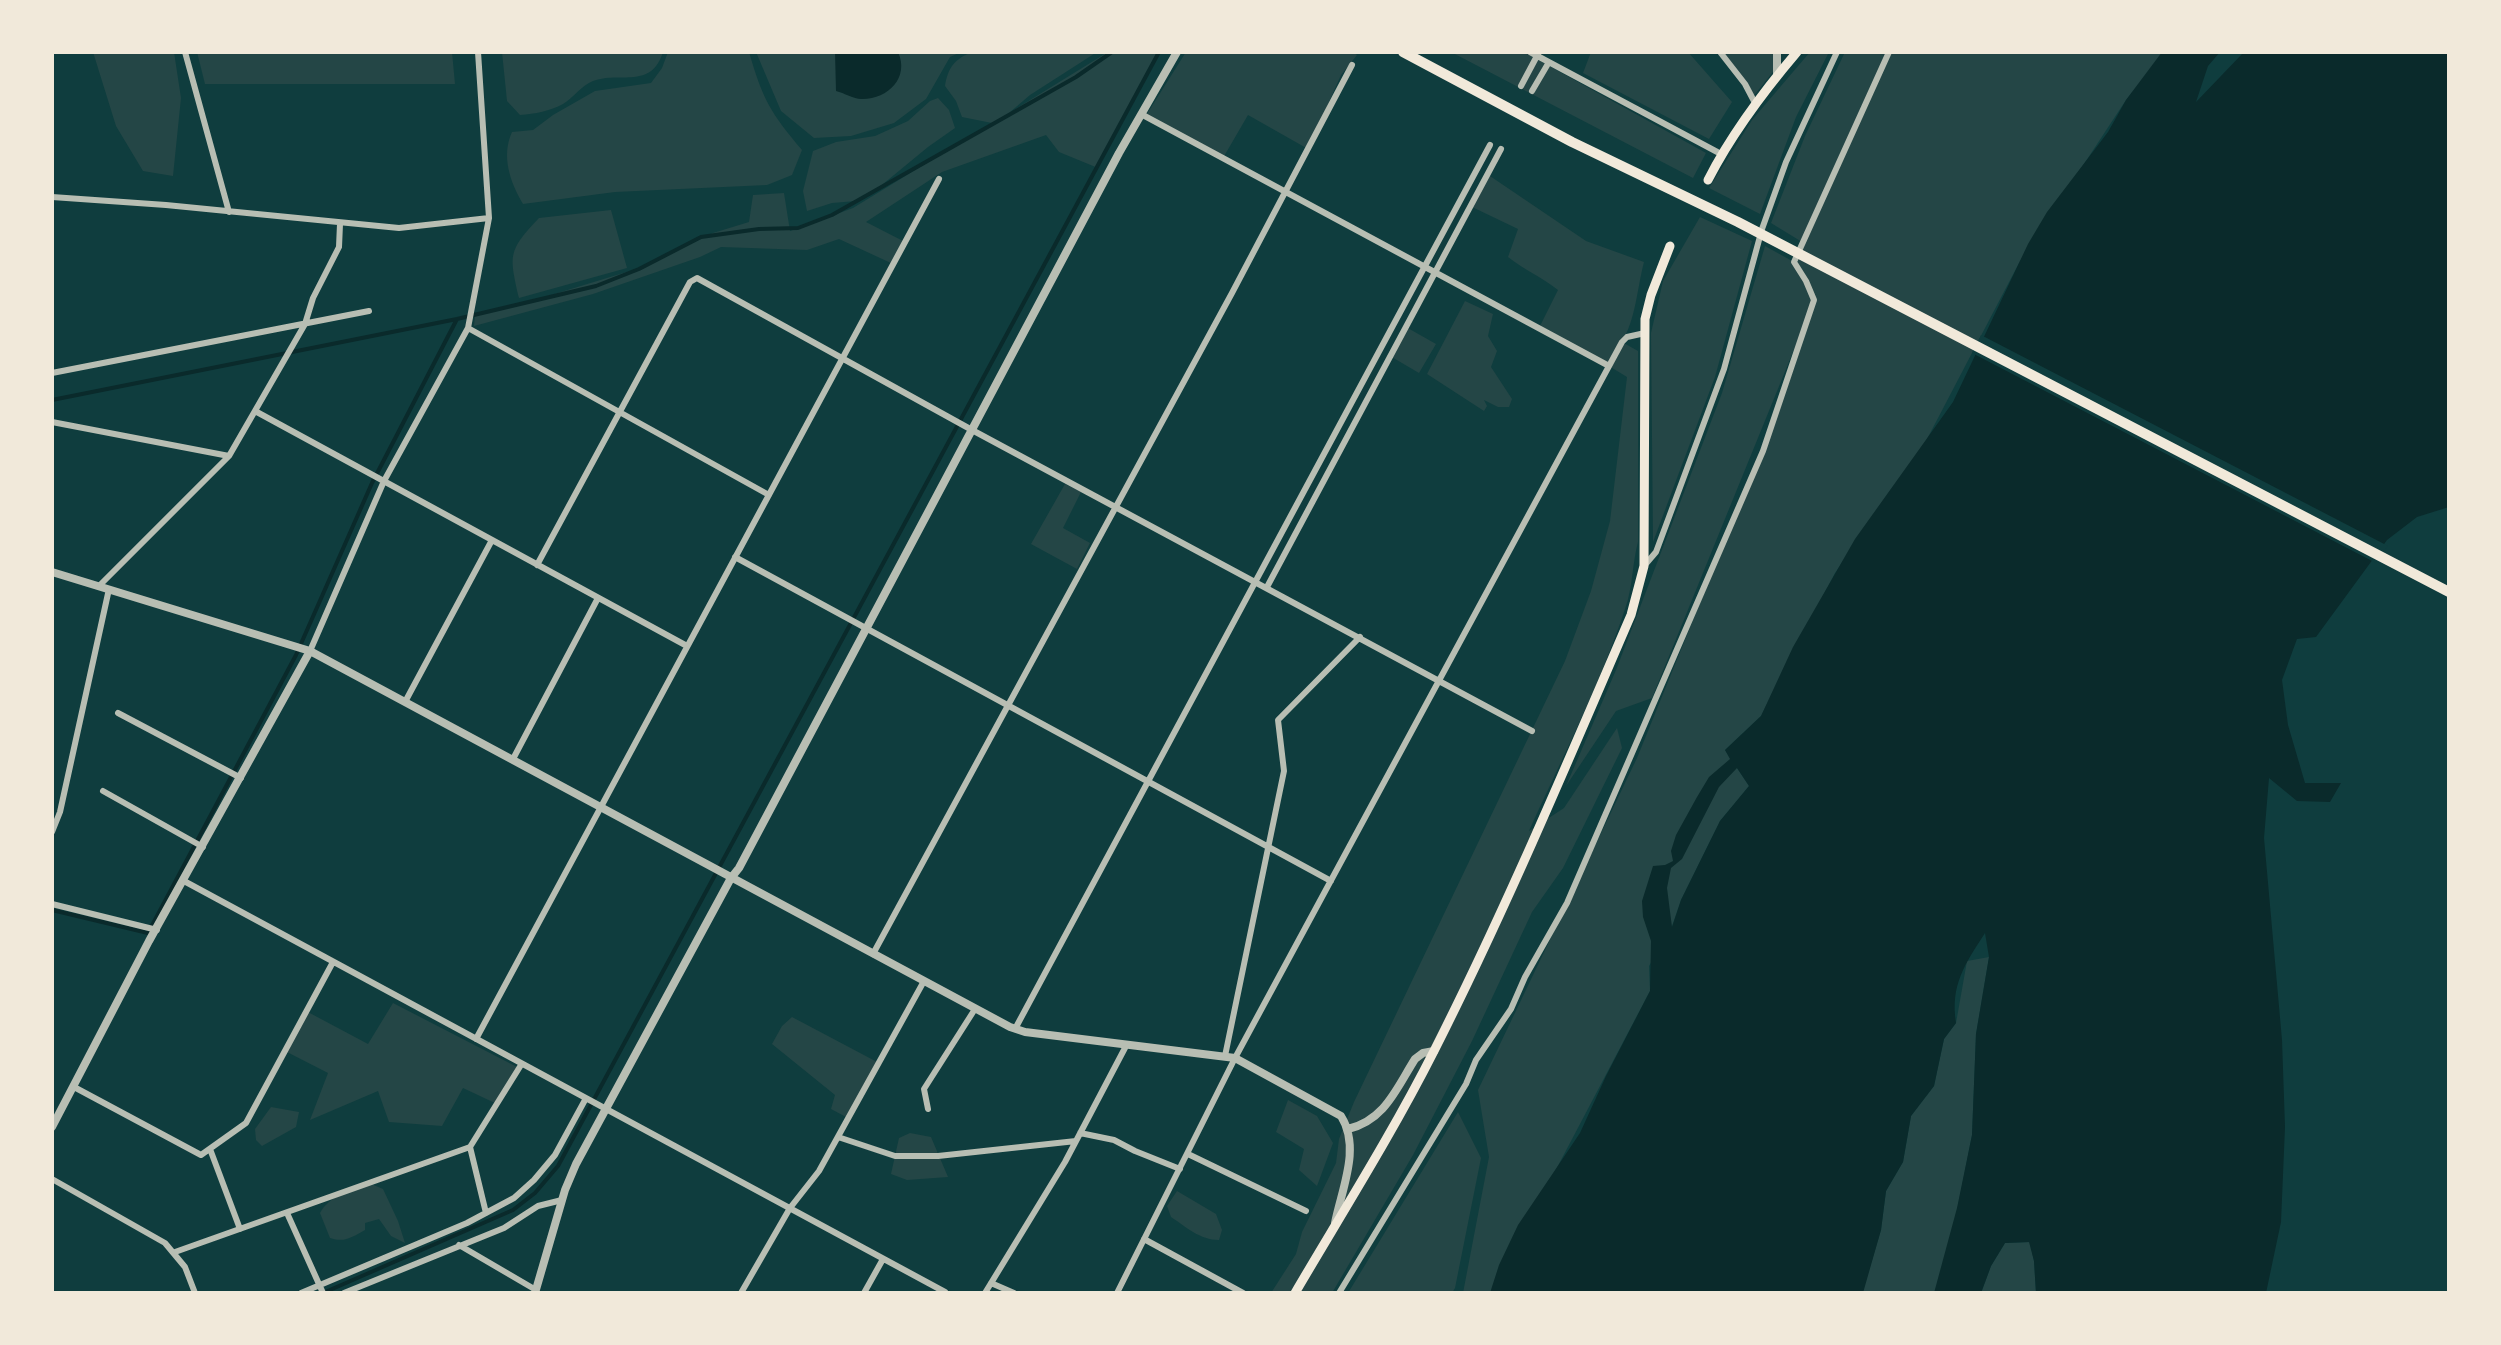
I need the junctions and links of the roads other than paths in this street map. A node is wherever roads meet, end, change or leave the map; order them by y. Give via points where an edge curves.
1 (185, 52) edge
2 (478, 52) edge
3 (1177, 52) edge
4 (1403, 52) edge
5 (1720, 52) edge
6 (1777, 52) edge
7 (1797, 52) edge
8 (1837, 52) edge
9 (1889, 52) edge
10 (1536, 53) edge
11 (1549, 62) junction
12 (1352, 65) dead end
13 (1777, 76) junction
14 (1521, 86) dead end
15 (1532, 91) dead end
16 (1755, 103) junction
17 (1141, 114) junction
18 (1490, 145) dead end
19 (1501, 149) dead end
20 (1721, 154) junction
21 (939, 179) dead end
22 (1708, 180) dead end
23 (1285, 192) junction
24 (52, 197) edge
25 (229, 212) junction
26 (489, 218) junction
27 (340, 224) junction
28 (1761, 235) junction
29 (1670, 246) dead end
30 (1424, 266) junction
31 (1436, 273) junction
32 (369, 311) dead end
33 (305, 324) junction
34 (468, 328) junction
35 (1645, 333) junction
36 (842, 358) junction
37 (1609, 366) junction
38 (52, 373) edge
39 (255, 411) junction
40 (619, 413) junction
41 (52, 422) edge
42 (972, 430) junction
43 (229, 456) junction
44 (384, 481) junction
45 (769, 495) junction
46 (1116, 506) junction
47 (492, 540) junction
48 (735, 557) junction
49 (537, 565) junction
50 (1644, 566) junction
51 (52, 572) edge
52 (1255, 581) junction
53 (99, 586) junction
54 (1267, 587) junction
55 (109, 589) junction
56 (2449, 592) edge
57 (598, 598) junction
58 (865, 627) junction
59 (1360, 637) junction
60 (687, 646) junction
61 (310, 651) junction
62 (1440, 679) junction
63 (405, 702) junction
64 (1007, 704) junction
65 (118, 713) dead end
66 (1532, 731) dead end
67 (513, 759) junction
68 (241, 778) junction
69 (1148, 781) junction
70 (103, 791) dead end
71 (602, 806) junction
72 (52, 809) edge
73 (60, 812) junction
74 (52, 832) edge
75 (203, 847) junction
76 (1269, 847) junction
77 (731, 878) junction
78 (184, 881) junction
79 (1331, 881) junction
80 (52, 904) edge
81 (157, 930) junction
82 (873, 954) junction
83 (333, 962) junction
84 (924, 981) junction
85 (975, 1009) junction
86 (1015, 1029) junction
87 (476, 1039) junction
88 (1126, 1046) junction
89 (1434, 1051) junction
90 (1225, 1056) junction
91 (1235, 1058) junction
92 (521, 1065) junction
93 (74, 1087) junction
94 (585, 1100) junction
95 (928, 1109) dead end
96 (605, 1110) junction
97 (52, 1127) edge
98 (1348, 1129) junction
99 (1080, 1133) junction
100 (838, 1137) junction
101 (1076, 1141) junction
102 (470, 1147) junction
103 (210, 1149) junction
104 (1188, 1154) junction
105 (1180, 1169) junction
106 (52, 1179) edge
107 (562, 1200) junction
108 (790, 1208) junction
109 (1306, 1211) dead end
110 (287, 1213) junction
111 (486, 1213) junction
112 (1334, 1227) junction
113 (240, 1229) junction
114 (1144, 1239) junction
115 (459, 1245) junction
116 (175, 1252) junction
117 (883, 1259) junction
118 (991, 1283) junction
119 (319, 1285) junction
120 (535, 1291) edge
121 (945, 1292) edge
122 (195, 1293) edge
123 (301, 1293) edge
124 (323, 1293) edge
125 (344, 1293) edge
126 (741, 1293) edge
127 (864, 1293) edge
128 (985, 1293) edge
129 (1014, 1293) edge
130 (1117, 1293) edge
131 (1243, 1293) edge
132 (1295, 1293) edge
133 (1339, 1293) edge

1 - 25 street
2 - 26 street
3 - 17 street
4 - 28 highway
5 - 16 street
6 - 13 street
7 - 13 main road
8 - 28 street via 1786,162
9 - 133 street via 1794,262 1814,300 1763,451 1567,903 1511,1009
10 - 11 street
10 - 14 street
11 - 15 street
11 - 20 street
12 - 23 street
13 - 16 main road
16 - 20 main road
17 - 23 street
17 - 42 street
18 - 30 street
19 - 31 street
20 - 22 main road
21 - 36 street
23 - 30 street
23 - 46 street
24 - 25 street
25 - 27 street
26 - 27 street via 399,228
26 - 34 street
27 - 33 street via 339,247
28 - 50 street via 1703,432 1656,552
28 - 56 highway
29 - 35 main road via 1651,295
30 - 31 street
30 - 52 street
31 - 37 street
31 - 54 street
32 - 33 street
33 - 38 street
33 - 39 street
34 - 40 street
34 - 44 street
35 - 37 street via 1627,337
35 - 50 main road
36 - 40 street via 697,278 690,282
36 - 42 street
36 - 45 street
37 - 62 street
39 - 43 street
39 - 44 street
40 - 45 street
40 - 49 street
41 - 43 street
42 - 46 street
42 - 58 street
43 - 53 street
44 - 47 street
44 - 61 street
45 - 48 street
46 - 52 street
46 - 64 street
47 - 49 street
47 - 63 street
48 - 58 street
48 - 60 street
49 - 57 street
50 - 89 main road via 1631,615 1601,688
51 - 53 street
52 - 54 street
52 - 69 street
53 - 55 street
54 - 59 street
55 - 61 street
55 - 73 street
57 - 60 street
57 - 67 street
58 - 64 street
58 - 77 street
59 - 62 street
59 - 76 street via 1278,720 1284,771
60 - 71 street
61 - 63 street
61 - 68 street
62 - 66 street
62 - 79 street
63 - 67 street
64 - 69 street
64 - 82 street
65 - 68 street
67 - 71 street
68 - 75 street
69 - 76 street
69 - 86 street
70 - 75 street
71 - 77 street
71 - 87 street
72 - 73 street
73 - 74 street
75 - 78 street
76 - 79 street
76 - 90 street
77 - 82 street
77 - 96 street
78 - 81 street
78 - 83 street
79 - 91 street
80 - 81 street
81 - 93 street
82 - 84 street
83 - 87 street
83 - 103 street via 246,1123
84 - 85 street
84 - 100 street
85 - 86 street
85 - 95 street via 924,1089
86 - 88 street
87 - 92 street
88 - 90 street
88 - 99 street
89 - 98 street via 1415,1059 1379,1114
89 - 112 main road
90 - 91 street
91 - 98 street via 1341,1116
91 - 104 street
92 - 94 street
92 - 102 street
93 - 97 street
93 - 103 street via 201,1155
94 - 96 street
94 - 111 street via 555,1155 534,1180
96 - 107 street
96 - 108 street
98 - 112 street via 1351,1153
99 - 101 street
99 - 105 street via 1114,1140
100 - 101 street via 895,1156
100 - 108 street
101 - 118 street
102 - 110 street
102 - 111 street
103 - 113 street
104 - 105 street
104 - 109 street
105 - 114 street
106 - 116 street
107 - 115 street via 538,1206 504,1228
107 - 120 street
108 - 117 street
108 - 126 street
110 - 113 street
110 - 119 street
111 - 119 street
112 - 132 main road
113 - 116 street
114 - 130 street
114 - 131 street
115 - 120 street
115 - 125 street
116 - 122 street
117 - 121 street
117 - 127 street
118 - 128 street
118 - 129 street
119 - 123 street
119 - 124 street

